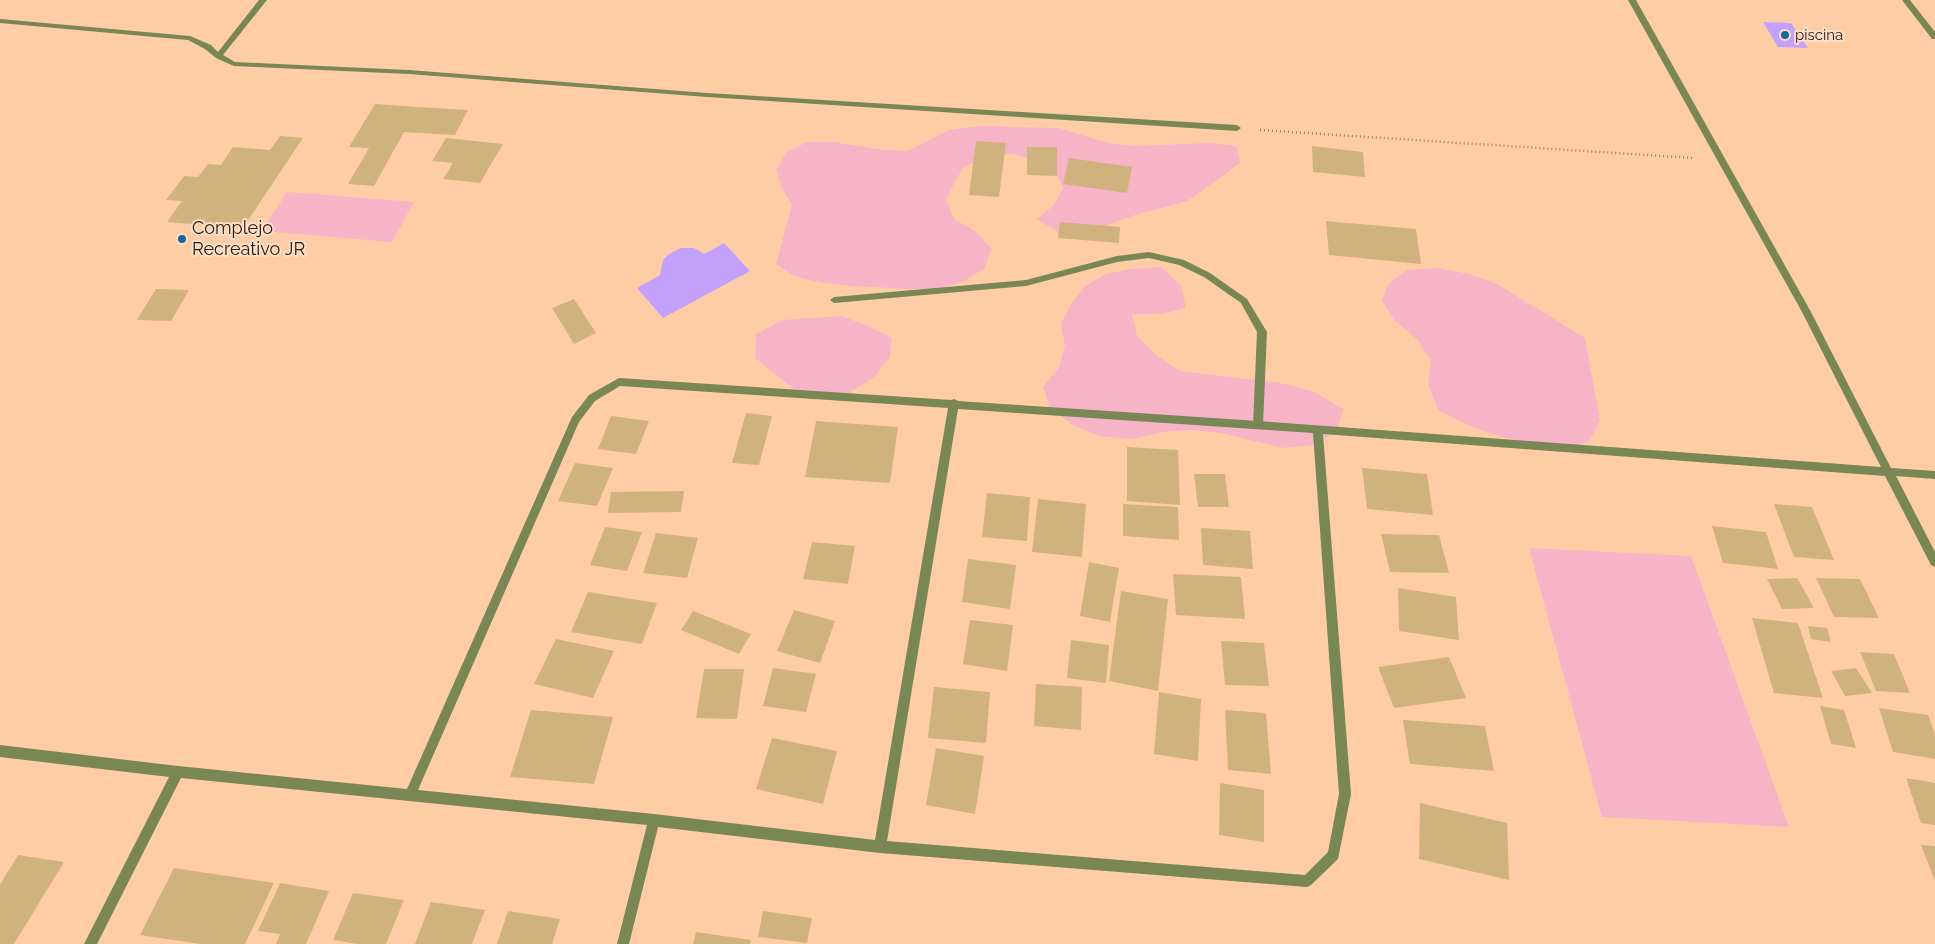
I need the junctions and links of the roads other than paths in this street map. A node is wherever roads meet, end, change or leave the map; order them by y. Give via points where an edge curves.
1 (263, 0) edge
2 (1632, 0) edge
3 (1906, 0) edge
4 (0, 21) edge
5 (1935, 37) edge
6 (219, 56) junction
7 (1237, 128) road end
8 (834, 300) dead end
9 (954, 404) junction
10 (1258, 425) junction
11 (1318, 430) junction
12 (1888, 471) junction
13 (1935, 475) edge
14 (1935, 562) edge
15 (0, 751) edge
16 (178, 772) junction
17 (410, 795) junction
18 (654, 820) junction
19 (880, 847) junction
20 (90, 944) edge
21 (623, 944) edge

1 - 6 street
2 - 12 street via 1806,312
3 - 5 street
4 - 6 street via 190,38
6 - 7 street via 234,64 409,72 707,95
8 - 10 street via 1026,283 1150,255 1181,262 1207,275 1244,302 1262,332
9 - 10 street
9 - 17 street via 619,382 592,398 575,420
9 - 19 street
10 - 11 street
11 - 12 street
11 - 19 street via 1345,794 1334,855 1307,881
12 - 13 street
12 - 14 street
15 - 16 street
16 - 17 street
16 - 20 street
17 - 18 street
18 - 19 street
18 - 21 street

